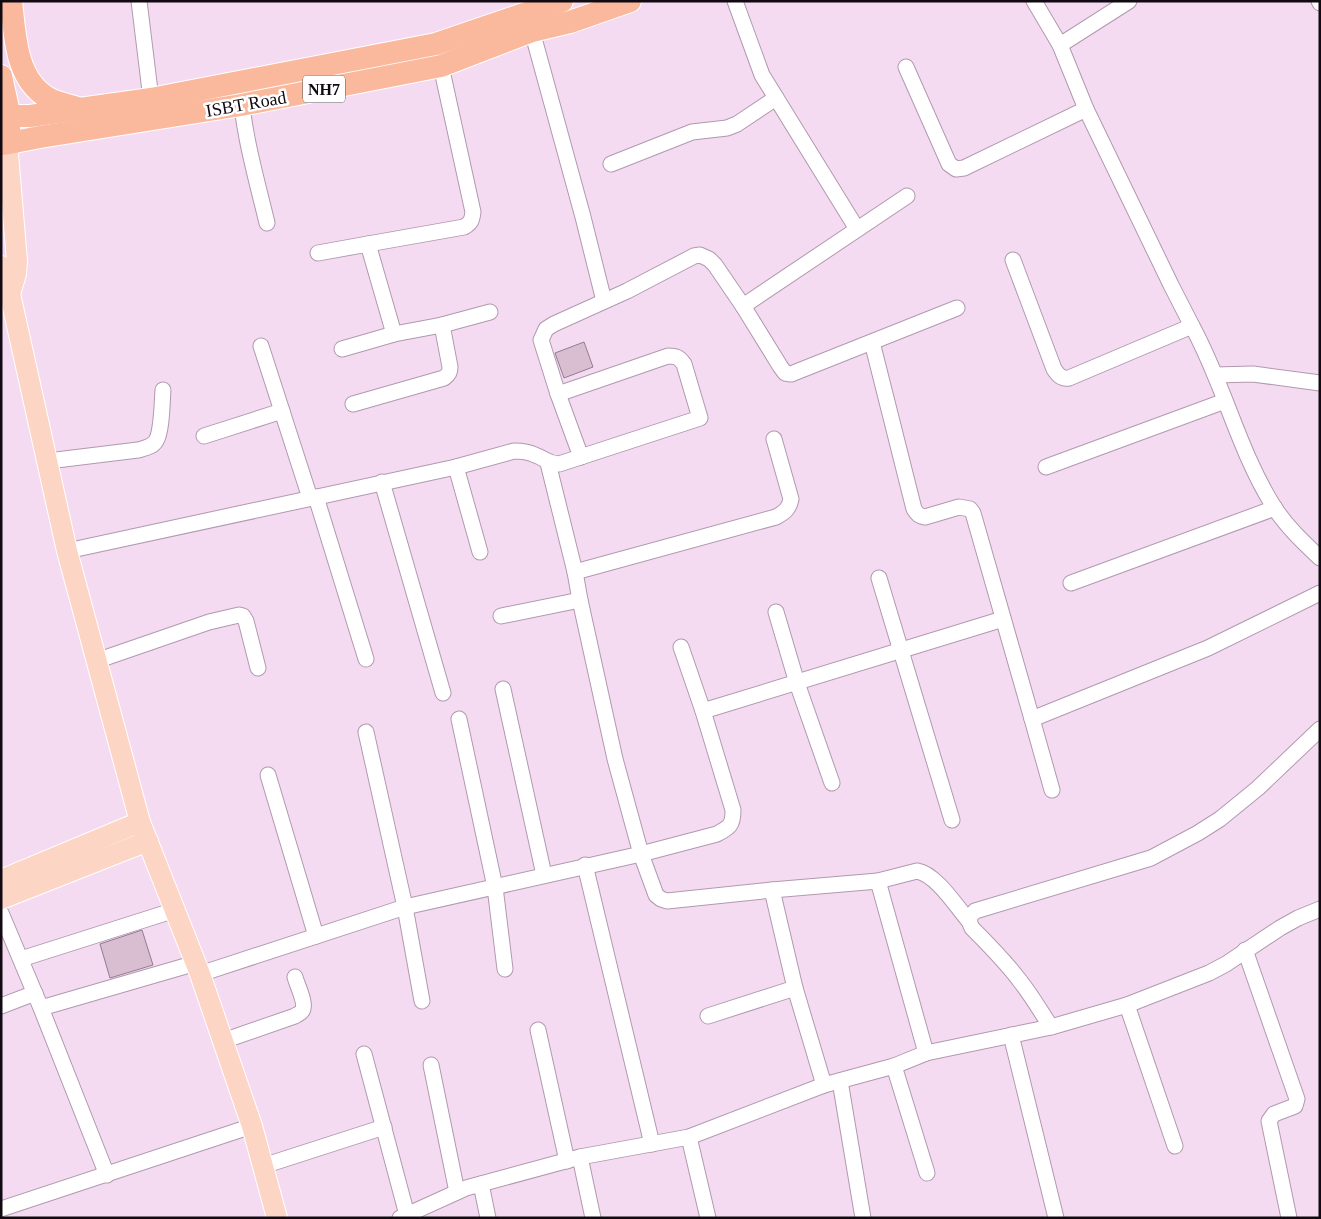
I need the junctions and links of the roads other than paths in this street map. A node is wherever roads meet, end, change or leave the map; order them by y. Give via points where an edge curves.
1 (11, 1) edge
2 (139, 1) edge
3 (562, 1) edge
4 (630, 1) edge
5 (734, 1) edge
6 (1034, 1) edge
7 (1129, 1) edge
8 (532, 31) junction
9 (1060, 46) junction
10 (441, 66) junction
11 (906, 67) dead end
12 (1, 76) edge
13 (240, 82) junction
14 (776, 98) junction
15 (151, 100) junction
16 (241, 106) junction
17 (80, 109) junction
18 (1086, 109) junction
19 (5, 116) edge
20 (5, 144) edge
21 (611, 164) dead end
22 (907, 196) dead end
23 (266, 223) dead end
24 (857, 229) junction
25 (368, 244) junction
26 (318, 253) dead end
27 (1013, 260) dead end
28 (1, 266) edge
29 (10, 294) junction
30 (604, 301) junction
31 (743, 306) junction
32 (957, 308) dead end
33 (490, 312) dead end
34 (442, 325) junction
35 (1192, 326) junction
36 (394, 334) junction
37 (872, 342) junction
38 (262, 346) dead end
39 (342, 349) dead end
40 (1215, 375) junction
41 (1320, 383) edge
42 (163, 390) dead end
43 (558, 394) junction
44 (1224, 401) junction
45 (353, 404) dead end
46 (282, 411) junction
47 (204, 436) dead end
48 (774, 439) dead end
49 (581, 457) junction
50 (48, 461) junction
51 (548, 463) junction
52 (456, 467) junction
53 (1046, 467) dead end
54 (382, 482) junction
55 (313, 497) junction
56 (1275, 508) junction
57 (67, 552) junction
58 (480, 552) dead end
59 (1320, 558) edge
60 (575, 572) junction
61 (879, 578) dead end
62 (1071, 583) dead end
63 (1320, 592) edge
64 (580, 600) junction
65 (776, 612) dead end
66 (501, 616) dead end
67 (1003, 619) junction
68 (681, 647) dead end
69 (901, 651) junction
70 (366, 659) dead end
71 (96, 661) junction
72 (258, 668) dead end
73 (797, 683) junction
74 (504, 689) dead end
75 (443, 693) dead end
76 (703, 711) junction
77 (459, 719) dead end
78 (1032, 719) junction
79 (1320, 729) edge
80 (366, 732) dead end
81 (268, 774) dead end
82 (832, 783) dead end
83 (1052, 790) dead end
84 (952, 820) dead end
85 (144, 832) junction
86 (641, 854) junction
87 (586, 865) junction
88 (544, 875) junction
89 (1, 880) edge
90 (878, 881) junction
91 (495, 887) junction
92 (772, 890) junction
93 (1, 899) edge
94 (405, 907) junction
95 (1320, 909) edge
96 (175, 910) junction
97 (1, 912) edge
98 (969, 921) junction
99 (316, 936) junction
100 (1245, 950) junction
101 (21, 959) junction
102 (198, 968) junction
103 (505, 969) dead end
104 (295, 977) dead end
105 (795, 988) junction
106 (35, 993) junction
107 (422, 1001) dead end
108 (1127, 1005) junction
109 (1, 1006) edge
110 (41, 1008) junction
111 (708, 1016) dead end
112 (1051, 1027) junction
113 (538, 1030) dead end
114 (1011, 1035) junction
115 (223, 1041) junction
116 (926, 1053) junction
117 (364, 1054) dead end
118 (431, 1066) dead end
119 (894, 1066) junction
120 (840, 1081) junction
121 (824, 1086) junction
122 (252, 1126) junction
123 (384, 1127) junction
124 (689, 1137) junction
125 (652, 1144) junction
126 (1175, 1146) dead end
127 (574, 1159) junction
128 (263, 1166) junction
129 (927, 1173) dead end
130 (107, 1175) junction
131 (481, 1184) junction
132 (457, 1192) junction
133 (1, 1209) edge
134 (403, 1216) edge
135 (277, 1218) edge
136 (488, 1218) edge
137 (593, 1218) edge
138 (708, 1218) edge
139 (863, 1218) edge
140 (1056, 1218) edge
141 (1289, 1218) edge

1 - 17 highway via 18,56 32,85 48,98
2 - 15 street
3 - 13 highway, NH7 via 436,44
4 - 8 highway, ISBT Road / NH7 via 570,22
5 - 14 street via 762,75
6 - 9 street
7 - 9 street
8 - 10 highway, ISBT Road / NH7
8 - 30 street
9 - 18 street
10 - 16 highway, ISBT Road / NH7
10 - 25 street via 472,219 464,227
11 - 18 street via 948,164 956,169
12 - 19 highway
13 - 15 highway, NH7
13 - 16 street
14 - 21 street via 737,124 692,132
14 - 24 street
15 - 17 highway, NH7
16 - 20 highway, ISBT Road / NH7
16 - 23 street
17 - 19 highway, NH7
18 - 35 street
19 - 20 highway
20 - 29 main road via 17,261
22 - 24 street
24 - 31 street
25 - 26 street
25 - 36 street
27 - 35 street via 1054,369 1064,379
28 - 29 main road
29 - 50 main road
30 - 31 street via 700,255 715,265
30 - 43 street via 554,324 543,335
31 - 37 street via 780,366 791,374
32 - 37 street
33 - 34 street
34 - 36 street
34 - 45 street via 450,366 448,375
35 - 40 street
36 - 39 street
37 - 67 street via 914,509 925,517 959,507 970,509
38 - 46 street
40 - 41 street via 1254,374
40 - 44 street
42 - 50 street via 159,434 148,447
43 - 49 street
43 - 49 street via 668,356 675,356 684,364 700,418
44 - 53 street
44 - 56 street via 1260,484
46 - 47 street
46 - 55 street
48 - 60 street via 792,499 784,513
49 - 51 street via 559,464
50 - 57 main road
51 - 52 street via 536,455 514,451
51 - 60 street
52 - 54 street
52 - 58 street
54 - 55 street
54 - 75 street
55 - 57 street
55 - 70 street
56 - 59 street
56 - 62 street
57 - 71 main road
60 - 64 street
61 - 69 street
63 - 78 street via 1208,648
64 - 66 street
64 - 86 street via 615,759
65 - 73 street
67 - 69 street
67 - 78 street
68 - 76 street
69 - 73 street
69 - 84 street
71 - 72 street via 209,622 239,615 246,621
71 - 85 main road
73 - 76 street
73 - 82 street
74 - 88 street
76 - 86 street via 733,810 733,820 728,828 717,834
77 - 91 street
78 - 83 street
79 - 98 street via 1258,788 1198,833 1144,860 975,911
80 - 94 street
81 - 99 street
85 - 89 main road
85 - 93 main road
85 - 96 main road
86 - 87 street
86 - 92 street via 656,895 667,901
87 - 88 street
87 - 125 street
88 - 91 street
90 - 92 street
90 - 98 street via 923,872 935,881
90 - 116 street
91 - 94 street
91 - 103 street
92 - 105 street
94 - 99 street
94 - 107 street
95 - 100 street via 1298,918
96 - 101 street
96 - 102 main road
97 - 101 street
98 - 112 street via 1020,980
99 - 102 street
100 - 108 street via 1209,973
100 - 141 street via 1297,1099 1295,1106 1274,1114 1268,1121
101 - 106 street
102 - 110 street
102 - 115 main road
104 - 115 street via 304,1003 300,1013
105 - 111 street
105 - 121 street
106 - 109 street
106 - 110 street
108 - 112 street
108 - 126 street
110 - 130 street
112 - 114 street
113 - 127 street
114 - 116 street
114 - 140 street
115 - 122 main road
116 - 119 street
117 - 123 street
118 - 132 street
119 - 120 street
119 - 129 street
120 - 121 street
120 - 139 street
121 - 124 street
122 - 128 main road
122 - 130 street
123 - 128 street
123 - 134 street
124 - 125 street
124 - 138 street
125 - 127 street
127 - 131 street
127 - 137 street
128 - 135 main road
130 - 133 street
131 - 132 street
131 - 136 street
132 - 134 street

